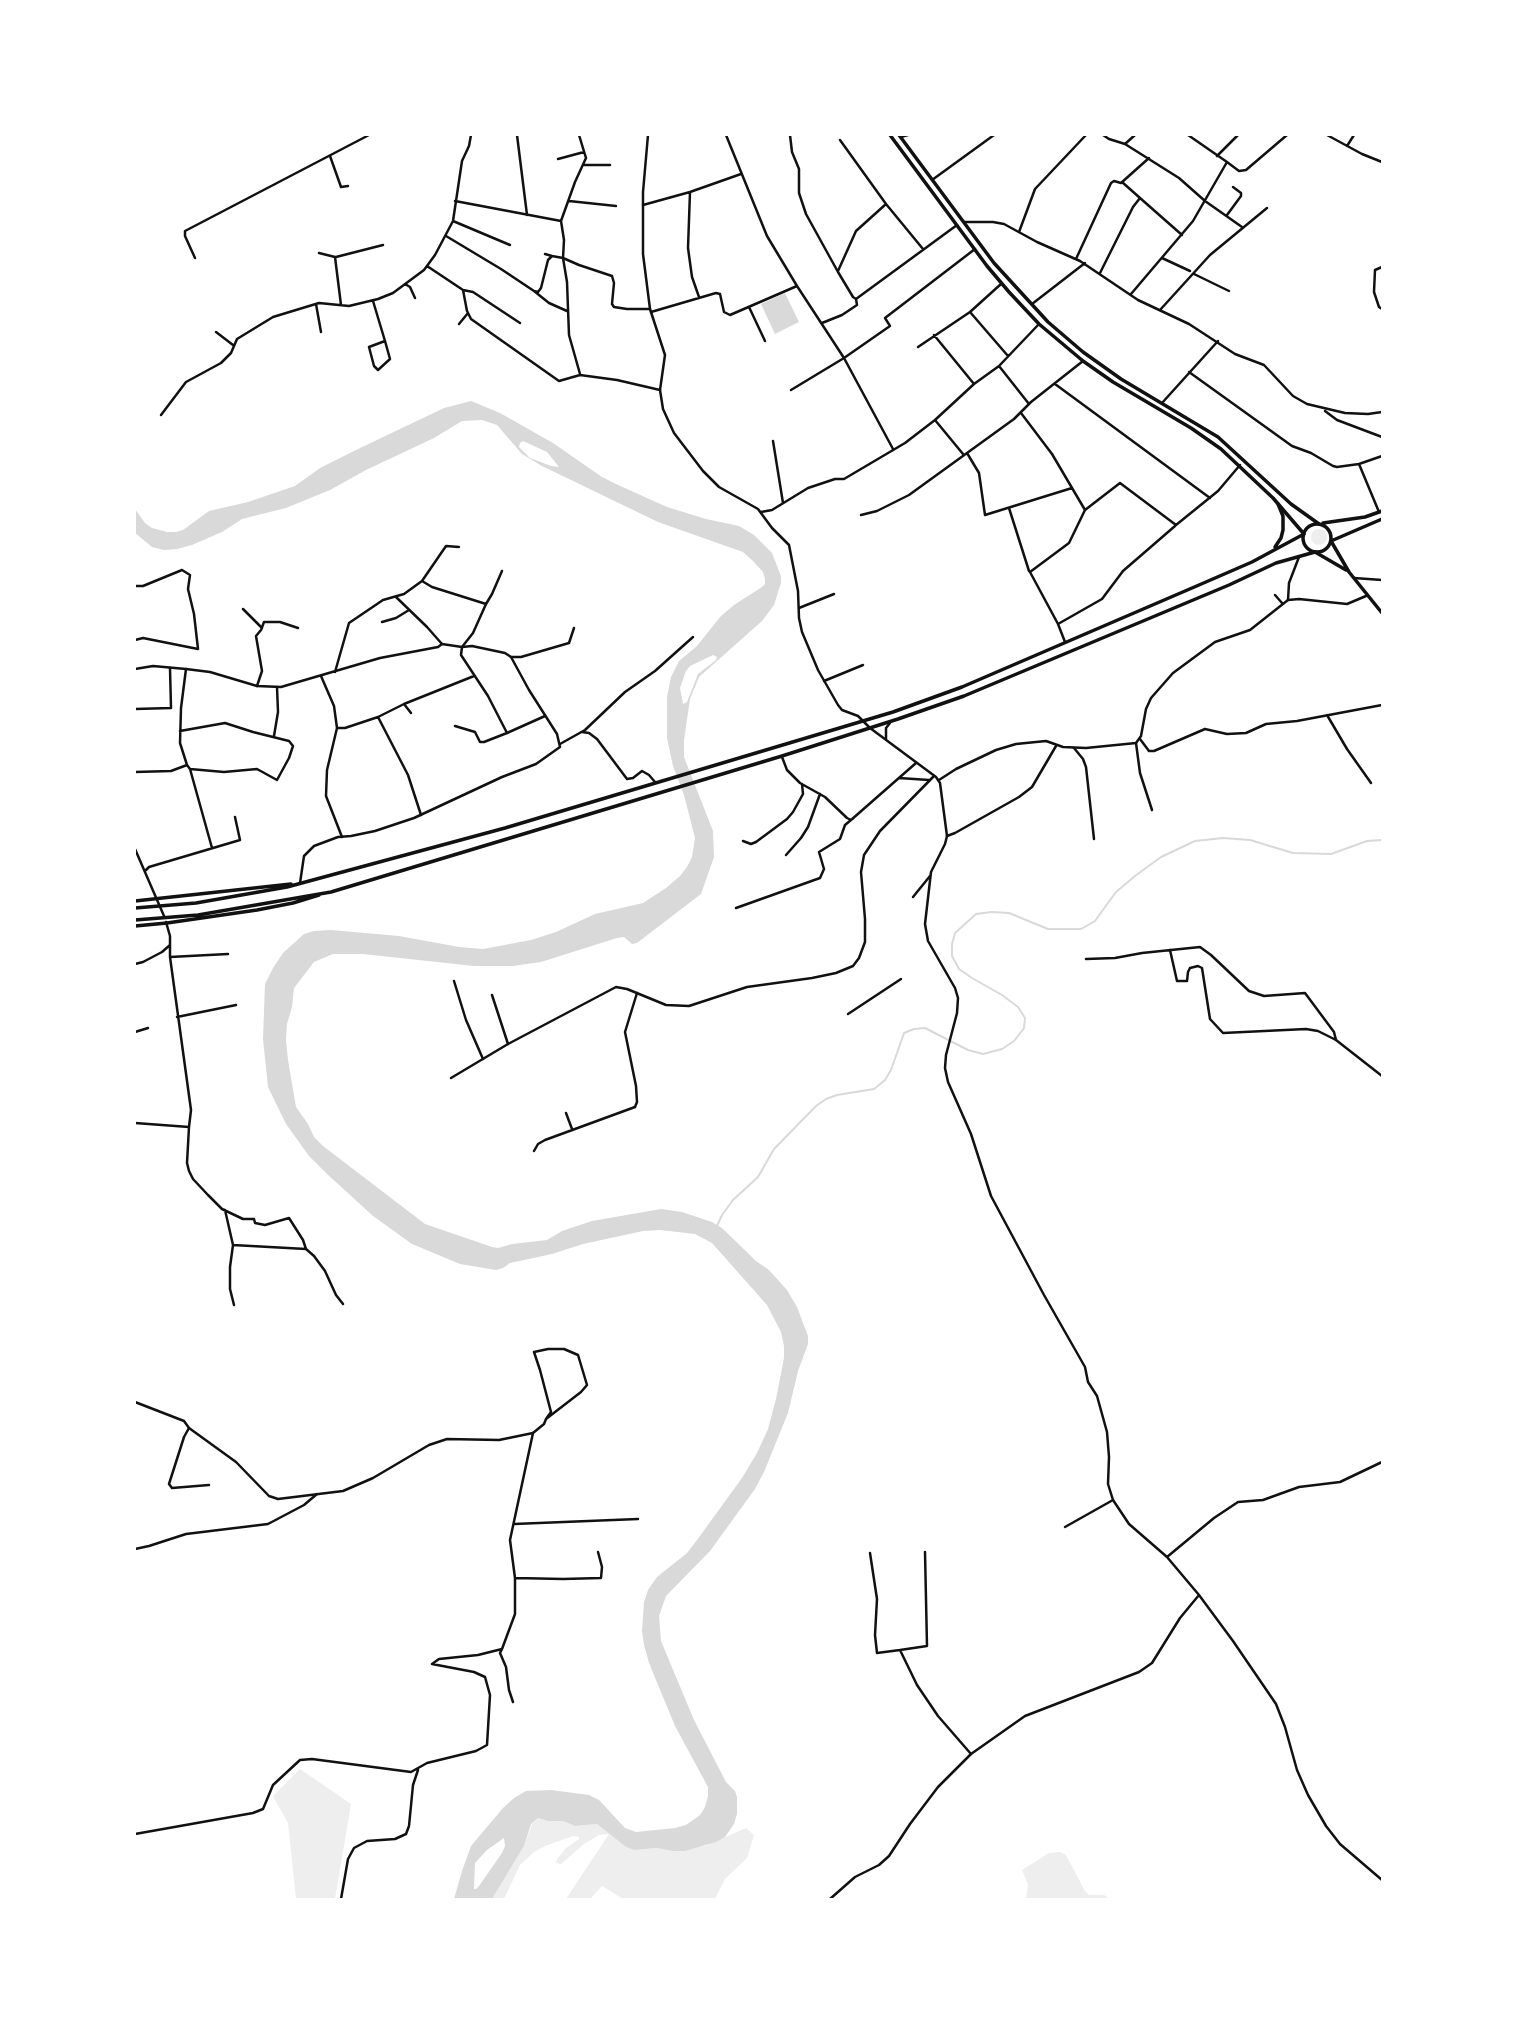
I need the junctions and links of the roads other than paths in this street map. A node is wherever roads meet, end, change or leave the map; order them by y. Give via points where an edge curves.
1 (369, 135) edge
2 (471, 135) edge
3 (517, 135) edge
4 (579, 135) edge
5 (648, 135) edge
6 (726, 135) edge
7 (790, 135) edge
8 (890, 135) edge
9 (908, 135) edge
10 (994, 135) edge
11 (1086, 135) edge
12 (1103, 135) edge
13 (1135, 135) edge
14 (1188, 135) edge
15 (1238, 135) edge
16 (1287, 135) edge
17 (1327, 135) edge
18 (1354, 135) edge
19 (900, 136) edge
20 (840, 140) dead end
21 (1125, 144) junction
22 (1347, 146) junction
23 (584, 152) junction
24 (330, 156) junction
25 (1217, 156) junction
26 (1149, 158) junction
27 (558, 159) dead end
28 (1382, 162) edge
29 (1227, 163) junction
30 (583, 165) junction
31 (610, 165) dead end
32 (741, 174) junction
33 (932, 180) junction
34 (1122, 182) junction
35 (348, 186) dead end
36 (1233, 187) dead end
37 (690, 192) junction
38 (1140, 198) junction
39 (455, 201) junction
40 (569, 201) junction
41 (1205, 201) junction
42 (886, 204) junction
43 (643, 205) junction
44 (616, 206) dead end
45 (1267, 208) dead end
46 (527, 215) junction
47 (1227, 215) junction
48 (453, 221) junction
49 (561, 222) junction
50 (964, 222) junction
51 (957, 225) junction
52 (1242, 227) junction
53 (1019, 232) junction
54 (1182, 235) junction
55 (446, 236) junction
56 (383, 245) dead end
57 (510, 245) dead end
58 (923, 249) junction
59 (975, 249) junction
60 (319, 253) dead end
61 (545, 254) dead end
62 (552, 256) junction
63 (335, 257) junction
64 (195, 258) dead end
65 (563, 258) junction
66 (1162, 258) junction
67 (1076, 259) junction
68 (1085, 264) junction
69 (427, 266) junction
70 (1382, 267) edge
71 (838, 272) junction
72 (1100, 273) junction
73 (1191, 273) junction
74 (405, 284) junction
75 (1001, 284) junction
76 (797, 286) junction
77 (463, 290) junction
78 (1229, 291) dead end
79 (534, 292) junction
80 (1131, 294) junction
81 (415, 298) dead end
82 (699, 298) junction
83 (856, 299) junction
84 (373, 301) junction
85 (316, 304) junction
86 (341, 304) junction
87 (1031, 306) junction
88 (749, 307) junction
89 (1382, 309) edge
90 (650, 310) junction
91 (1160, 310) junction
92 (568, 312) junction
93 (970, 312) junction
94 (468, 313) junction
95 (520, 323) dead end
96 (822, 323) junction
97 (459, 324) dead end
98 (1039, 324) junction
99 (216, 332) dead end
100 (321, 332) dead end
101 (933, 335) junction
102 (385, 341) junction
103 (765, 341) dead end
104 (1218, 341) junction
105 (233, 345) junction
106 (918, 347) dead end
107 (1008, 356) junction
108 (844, 358) junction
109 (1083, 361) junction
110 (999, 366) junction
111 (1189, 372) junction
112 (580, 375) junction
113 (974, 384) junction
114 (1055, 384) junction
115 (660, 390) junction
116 (791, 390) dead end
117 (1162, 403) junction
118 (1029, 404) junction
119 (1323, 408) junction
120 (1382, 412) edge
121 (1021, 413) junction
122 (161, 415) dead end
123 (935, 420) junction
124 (1206, 429) junction
125 (1202, 435) junction
126 (1382, 436) edge
127 (773, 441) dead end
128 (892, 449) junction
129 (965, 454) junction
130 (1382, 456) edge
131 (1359, 464) junction
132 (1240, 465) junction
133 (1072, 488) junction
134 (1210, 498) junction
135 (783, 503) junction
136 (1278, 504) junction
137 (1009, 508) junction
138 (1085, 510) junction
139 (761, 512) junction
140 (1380, 512) edge
141 (861, 515) dead end
142 (1382, 519) edge
143 (1319, 524) junction
144 (1176, 525) junction
145 (1304, 534) junction
146 (1331, 541) junction
147 (459, 547) dead end
148 (1271, 551) junction
149 (1315, 552) junction
150 (1299, 556) junction
151 (502, 571) dead end
152 (1030, 572) junction
153 (1349, 572) junction
154 (1354, 578) junction
155 (1382, 580) edge
156 (422, 581) junction
157 (135, 586) edge
158 (834, 594) dead end
159 (1368, 594) junction
160 (1275, 595) dead end
161 (396, 597) junction
162 (1288, 600) junction
163 (1282, 603) junction
164 (486, 604) junction
165 (799, 608) junction
166 (243, 609) dead end
167 (410, 610) junction
168 (1382, 613) edge
169 (382, 622) dead end
170 (1058, 624) junction
171 (262, 628) junction
172 (298, 628) dead end
173 (574, 628) dead end
174 (693, 637) dead end
175 (135, 640) edge
176 (1065, 642) junction
177 (442, 644) junction
178 (462, 647) junction
179 (511, 657) junction
180 (863, 665) dead end
181 (170, 668) junction
182 (186, 668) junction
183 (135, 669) edge
184 (335, 672) junction
185 (321, 676) junction
186 (475, 676) junction
187 (824, 681) junction
188 (257, 686) junction
189 (277, 687) junction
190 (404, 704) junction
191 (1382, 705) edge
192 (171, 708) junction
193 (181, 708) junction
194 (135, 709) edge
195 (411, 713) dead end
196 (1327, 715) junction
197 (545, 716) junction
198 (377, 717) junction
199 (864, 721) junction
200 (892, 721) junction
201 (455, 726) dead end
202 (337, 728) junction
203 (870, 728) junction
204 (180, 731) junction
205 (582, 732) junction
206 (507, 733) junction
207 (273, 737) junction
208 (1138, 741) junction
209 (888, 742) junction
210 (560, 744) junction
211 (1056, 746) junction
212 (1074, 748) junction
213 (782, 757) junction
214 (916, 763) junction
215 (187, 765) junction
216 (190, 769) junction
217 (135, 772) edge
218 (934, 776) junction
219 (899, 778) junction
220 (929, 780) junction
221 (939, 780) junction
222 (1371, 783) dead end
223 (657, 784) junction
224 (802, 784) junction
225 (820, 794) junction
226 (1152, 810) dead end
227 (421, 815) junction
228 (235, 817) dead end
229 (851, 820) junction
230 (342, 836) junction
231 (947, 836) junction
232 (1094, 839) dead end
233 (743, 841) dead end
234 (212, 848) junction
235 (135, 849) edge
236 (786, 855) dead end
237 (145, 870) junction
238 (930, 876) junction
239 (300, 883) junction
240 (331, 892) junction
241 (913, 897) dead end
242 (135, 901) edge
243 (158, 901) junction
244 (135, 908) edge
245 (736, 908) dead end
246 (135, 920) edge
247 (167, 923) junction
248 (135, 926) edge
249 (170, 945) junction
250 (1170, 949) junction
251 (228, 954) dead end
252 (170, 957) junction
253 (1086, 959) dead end
254 (135, 964) edge
255 (901, 979) dead end
256 (454, 981) dead end
257 (637, 993) junction
258 (492, 995) dead end
259 (236, 1005) dead end
260 (848, 1014) dead end
261 (177, 1017) junction
262 (148, 1028) dead end
263 (135, 1032) edge
264 (1336, 1041) junction
265 (509, 1044) junction
266 (483, 1059) junction
267 (1382, 1076) edge
268 (451, 1078) dead end
269 (566, 1113) dead end
270 (135, 1123) edge
271 (189, 1127) junction
272 (572, 1129) junction
273 (534, 1151) dead end
274 (225, 1210) junction
275 (233, 1245) junction
276 (306, 1249) junction
277 (343, 1304) dead end
278 (234, 1305) dead end
279 (135, 1402) edge
280 (546, 1419) junction
281 (189, 1428) junction
282 (533, 1433) junction
283 (1382, 1462) edge
284 (209, 1485) dead end
285 (317, 1494) junction
286 (1113, 1500) junction
287 (638, 1519) dead end
288 (514, 1524) junction
289 (1065, 1527) dead end
290 (135, 1549) edge
291 (598, 1552) dead end
292 (925, 1552) dead end
293 (870, 1553) dead end
294 (1167, 1558) junction
295 (515, 1578) junction
296 (1199, 1595) junction
297 (502, 1649) junction
298 (900, 1650) junction
299 (513, 1702) dead end
300 (971, 1754) junction
301 (418, 1769) junction
302 (135, 1834) edge
303 (1382, 1880) edge
304 (341, 1899) edge
305 (830, 1899) edge

1 - 24 street
2 - 39 street
3 - 46 street
4 - 23 street
5 - 43 street
6 - 32 street
7 - 71 street via 806,214
8 - 51 main road
9 - 19 street
10 - 33 street
11 - 53 street via 1035,189
12 - 21 street
13 - 21 street
14 - 25 street
15 - 25 street
16 - 29 street via 1246,170
17 - 22 street
18 - 22 street
19 - 33 main road
20 - 42 street
21 - 26 street
22 - 28 street
23 - 27 street
23 - 30 street
24 - 35 street via 341,187
24 - 64 street via 185,231
25 - 29 street
26 - 34 street
26 - 41 street
29 - 41 street
30 - 31 street
30 - 40 street
32 - 37 street
32 - 76 street via 767,236
33 - 50 main road
34 - 38 street
34 - 67 street via 1111,183
36 - 47 street via 1241,196
37 - 43 street
37 - 82 street via 688,248
38 - 54 street
38 - 72 street
39 - 46 street
39 - 48 street
40 - 44 street
40 - 49 street
41 - 47 street
41 - 54 street
42 - 58 street
42 - 71 street via 856,231
43 - 90 street via 643,263
45 - 52 street
46 - 49 street
47 - 52 street
48 - 55 street
48 - 57 street
49 - 65 street
50 - 53 street via 1004,223
50 - 87 main road
51 - 58 street
51 - 59 main road
52 - 73 street
53 - 67 street
54 - 66 street
55 - 69 street
55 - 79 street
56 - 63 street
58 - 83 street
59 - 75 main road
59 - 108 street via 885,318 890,326
60 - 63 street
61 - 62 street
62 - 65 street
62 - 79 street via 541,288
63 - 86 street
65 - 90 street via 612,276 614,307
65 - 92 street
66 - 73 street
66 - 80 street
67 - 68 street
68 - 72 street
68 - 87 street
69 - 74 street
69 - 77 street
70 - 89 street via 1374,275 1375,298
71 - 83 street
72 - 80 street
73 - 78 street
73 - 91 street
74 - 81 street
74 - 84 street
75 - 93 street
75 - 98 main road
76 - 88 street
76 - 96 street
77 - 94 street
77 - 95 street
79 - 92 street
80 - 91 street
82 - 88 street via 720,295 727,315
82 - 90 street
83 - 96 street via 857,304 842,315
84 - 86 street
84 - 102 street
85 - 86 street
85 - 100 street
85 - 105 street via 274,317
87 - 117 main road via 1097,363
88 - 103 street
90 - 115 street via 665,355
91 - 104 street
92 - 112 street
93 - 101 street
93 - 107 street
94 - 97 street
94 - 112 street via 559,381
96 - 108 street
98 - 107 street
98 - 109 main road
99 - 105 street
101 - 106 street
101 - 113 street
102 - 102 street via 369,347 378,370 390,359
104 - 111 street
104 - 119 street via 1235,354 1264,365 1293,396
105 - 122 street via 221,363 186,382
107 - 110 street
108 - 116 street
108 - 128 street
109 - 114 street
109 - 125 main road
110 - 113 street
110 - 118 street
111 - 117 street
111 - 131 street via 1292,446 1338,467
112 - 115 street
113 - 123 street
114 - 118 street
114 - 134 street
115 - 139 street via 674,433 702,471
117 - 124 main road
118 - 121 street
119 - 120 street via 1345,413
119 - 126 street via 1337,420
121 - 129 street
121 - 133 street
123 - 128 street
123 - 129 street
124 - 125 main road
124 - 143 main road
125 - 132 main road
127 - 135 street
128 - 135 street via 844,479 807,488
129 - 137 street via 979,474 985,515
129 - 141 street via 895,504
130 - 131 street
131 - 140 street
132 - 134 street
132 - 136 main road
133 - 137 street
133 - 138 street
134 - 144 street
135 - 139 street
136 - 145 main road
136 - 148 main road via 1283,533
137 - 152 street
138 - 144 street via 1120,484
138 - 152 street via 1069,543
139 - 165 street via 791,549
140 - 143 main road
142 - 146 main road
143 - 145 main road via 1311,525
143 - 146 main road via 1330,531
144 - 170 street via 1124,571 1102,599
145 - 148 main road
145 - 149 main road via 1307,547
146 - 149 main road via 1327,548
146 - 153 main road
147 - 156 street via 446,546
148 - 176 main road
149 - 150 main road
149 - 153 main road
150 - 162 street
150 - 200 main road
151 - 164 street
152 - 170 street
153 - 154 main road
154 - 155 street
154 - 159 main road
156 - 161 street
156 - 164 street
157 - 175 street via 182,570 190,575 198,649
158 - 165 street
159 - 162 street via 1347,604
159 - 168 main road
160 - 163 street
161 - 167 street
161 - 184 street via 383,600 349,623
162 - 163 street
163 - 208 street via 1255,626 1215,642 1173,673 1148,704
164 - 178 street
165 - 187 street via 804,640
166 - 171 street
167 - 169 street
167 - 177 street
170 - 176 street
171 - 172 street via 264,622
171 - 188 street via 256,636 262,671
173 - 179 street via 569,643
174 - 205 street
176 - 199 main road via 962,687
177 - 178 street
177 - 184 street
178 - 179 street
178 - 186 street via 461,655
179 - 197 street
180 - 187 street
181 - 182 street
181 - 183 street
181 - 192 street
182 - 188 street
182 - 193 street
184 - 185 street
185 - 189 street
185 - 202 street via 334,706
186 - 190 street
186 - 206 street
187 - 199 street via 842,710
188 - 189 street
189 - 207 street
190 - 195 street
190 - 198 street
191 - 196 street
192 - 193 street
192 - 194 street
193 - 204 street
196 - 208 street via 1266,724 1246,733 1205,729 1154,751
196 - 222 street
197 - 206 street
197 - 210 street
198 - 202 street
198 - 227 street via 408,775
199 - 203 street
199 - 223 main road
200 - 203 main road
200 - 209 street via 886,728
201 - 206 street via 475,732 480,742
202 - 230 street via 326,796
203 - 209 street
203 - 213 main road
204 - 207 street via 225,723
204 - 215 street
205 - 210 street
205 - 223 street via 597,739 627,779 642,771
207 - 216 street via 293,746 277,780 257,769
208 - 212 street
208 - 226 street via 1140,773
209 - 214 street
210 - 227 street via 536,764
211 - 212 street
211 - 221 street via 1041,741 1001,748
211 - 231 street via 1032,787
212 - 232 street via 1086,767
213 - 224 street
213 - 240 main road
214 - 218 street
214 - 219 street
215 - 216 street
215 - 217 street via 171,771
216 - 234 street
218 - 220 street
218 - 221 street
219 - 220 street
219 - 229 street
220 - 257 street via 880,831 864,855 865,942 853,966 823,976 747,987 689,1006 666,1005
221 - 231 street
223 - 239 main road
224 - 225 street
224 - 233 street via 803,794 787,819 756,842
225 - 229 street
225 - 236 street via 808,827
227 - 230 street via 375,831
228 - 234 street via 240,840
229 - 245 street via 840,839 819,852 824,869 819,879
230 - 239 street via 322,842 304,856
231 - 238 street
234 - 237 street
235 - 237 street
237 - 243 street
238 - 241 street
238 - 286 street via 926,936 958,998 946,1061 948,1082 991,1196 1097,1396 1107,1432 1108,1484
239 - 243 main road
239 - 244 main road via 197,903
240 - 246 main road via 198,915
240 - 247 main road via 293,903
242 - 243 main road
243 - 247 street
247 - 248 main road
247 - 249 street
249 - 252 street
249 - 254 street
250 - 253 street
250 - 264 street via 1200,947 1244,988 1260,995 1305,993
250 - 264 street via 1177,981 1188,981 1190,968 1202,968 1210,1019 1223,1033 1306,1029
251 - 252 street
252 - 261 street
255 - 260 street
256 - 266 street
257 - 265 street via 611,988
257 - 272 street via 625,1032 636,1105
258 - 265 street
259 - 261 street
261 - 271 street via 191,1110
262 - 263 street
264 - 267 street
265 - 266 street
266 - 268 street
269 - 272 street
270 - 271 street
271 - 274 street via 189,1171
272 - 273 street via 540,1142
274 - 275 street
274 - 276 street via 265,1225 289,1218
275 - 276 street
275 - 278 street via 230,1289
276 - 277 street
279 - 281 street
280 - 280 street via 587,1385 578,1355 564,1349 534,1352 551,1412
280 - 282 street
281 - 284 street via 169,1483 172,1488
281 - 285 street via 236,1462 269,1496
282 - 285 street via 499,1440 447,1439 363,1483
282 - 288 street
283 - 294 street via 1340,1482 1238,1502
285 - 290 street via 268,1524 186,1534
286 - 289 street
286 - 294 street via 1129,1524
287 - 288 street
288 - 295 street via 510,1540
291 - 295 street via 601,1578
292 - 298 street via 928,1646
293 - 298 street via 877,1599 875,1648 877,1653
294 - 296 street
295 - 297 street via 515,1614
296 - 300 street via 1153,1663 1026,1716
296 - 303 street via 1276,1704 1302,1783 1332,1835
297 - 299 street
297 - 301 street via 432,1664 485,1677 490,1695 487,1745
298 - 300 street via 938,1716
300 - 305 street via 938,1787 889,1856
301 - 302 street via 411,1772 300,1759 273,1785 263,1809
301 - 304 street via 406,1834 354,1848

